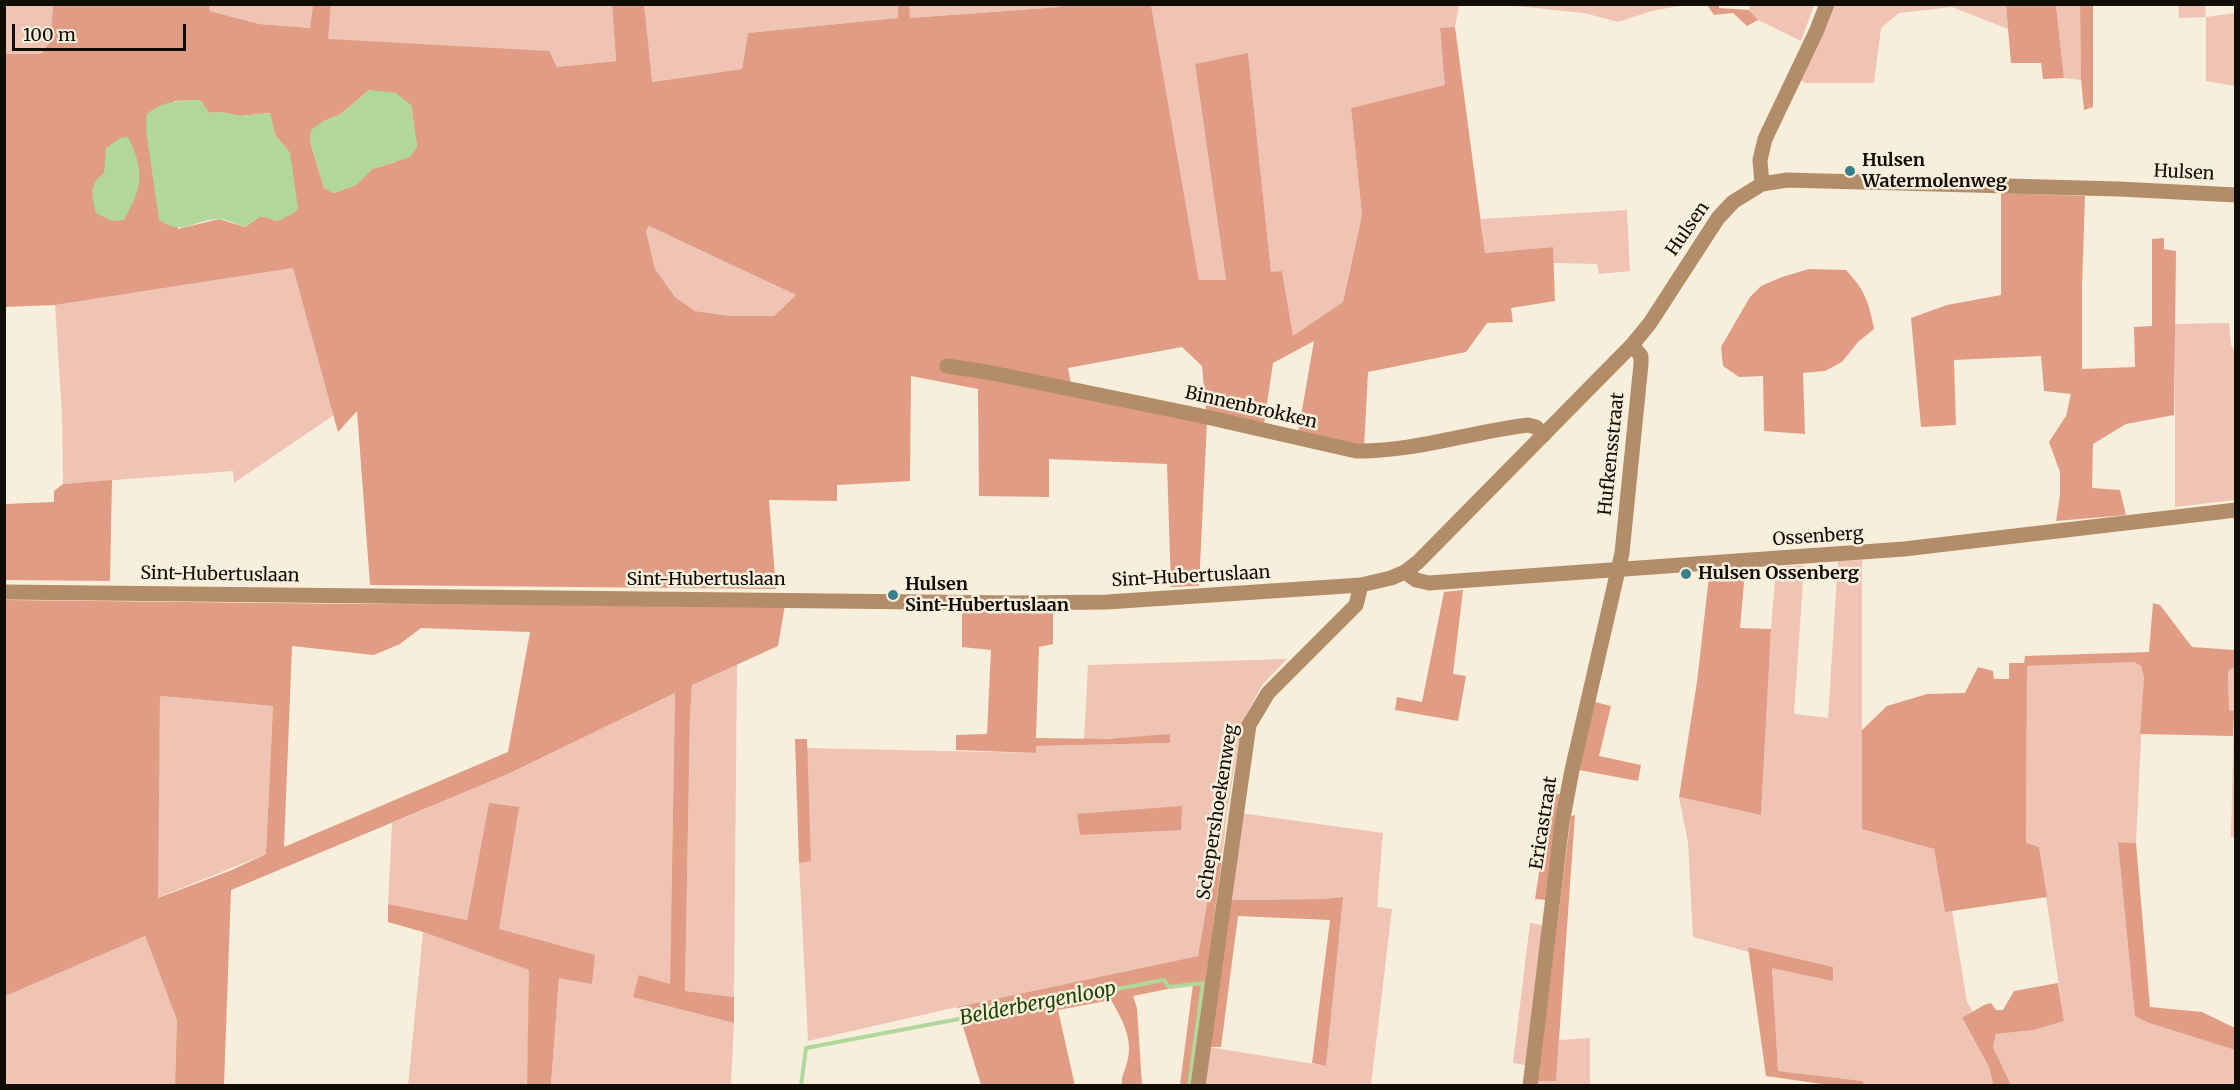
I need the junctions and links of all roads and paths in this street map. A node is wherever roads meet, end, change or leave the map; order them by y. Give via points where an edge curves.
1 (1827, 4) edge
2 (1762, 184) junction
3 (2235, 195) edge
4 (1632, 345) junction
5 (947, 366) dead end
6 (1544, 435) junction
7 (2235, 510) edge
8 (1618, 570) junction
9 (1405, 572) junction
10 (1361, 585) junction
11 (4, 592) edge
12 (1198, 1086) edge
13 (1530, 1086) edge

1 - 2 street via 1765,139 1760,160
2 - 3 street, Hulsen via 1787,180
2 - 4 street, Hulsen via 1733,202 1718,218
4 - 6 street, Hulsen
4 - 8 street, Hufkensstraat via 1641,356 1641,364
5 - 6 street, Binnenbrokken via 1208,417 1356,451 1528,425
6 - 9 street, Hulsen
7 - 8 street, Ossenberg via 1904,549
8 - 9 street, Ossenberg via 1430,583
8 - 13 street, Ericastraat via 1564,812
9 - 10 street, Sint-Hubertuslaan
10 - 11 street, Sint-Hubertuslaan via 1107,602 1015,603
10 - 12 street, Schepershoekenweg via 1356,605 1268,693 1249,725

